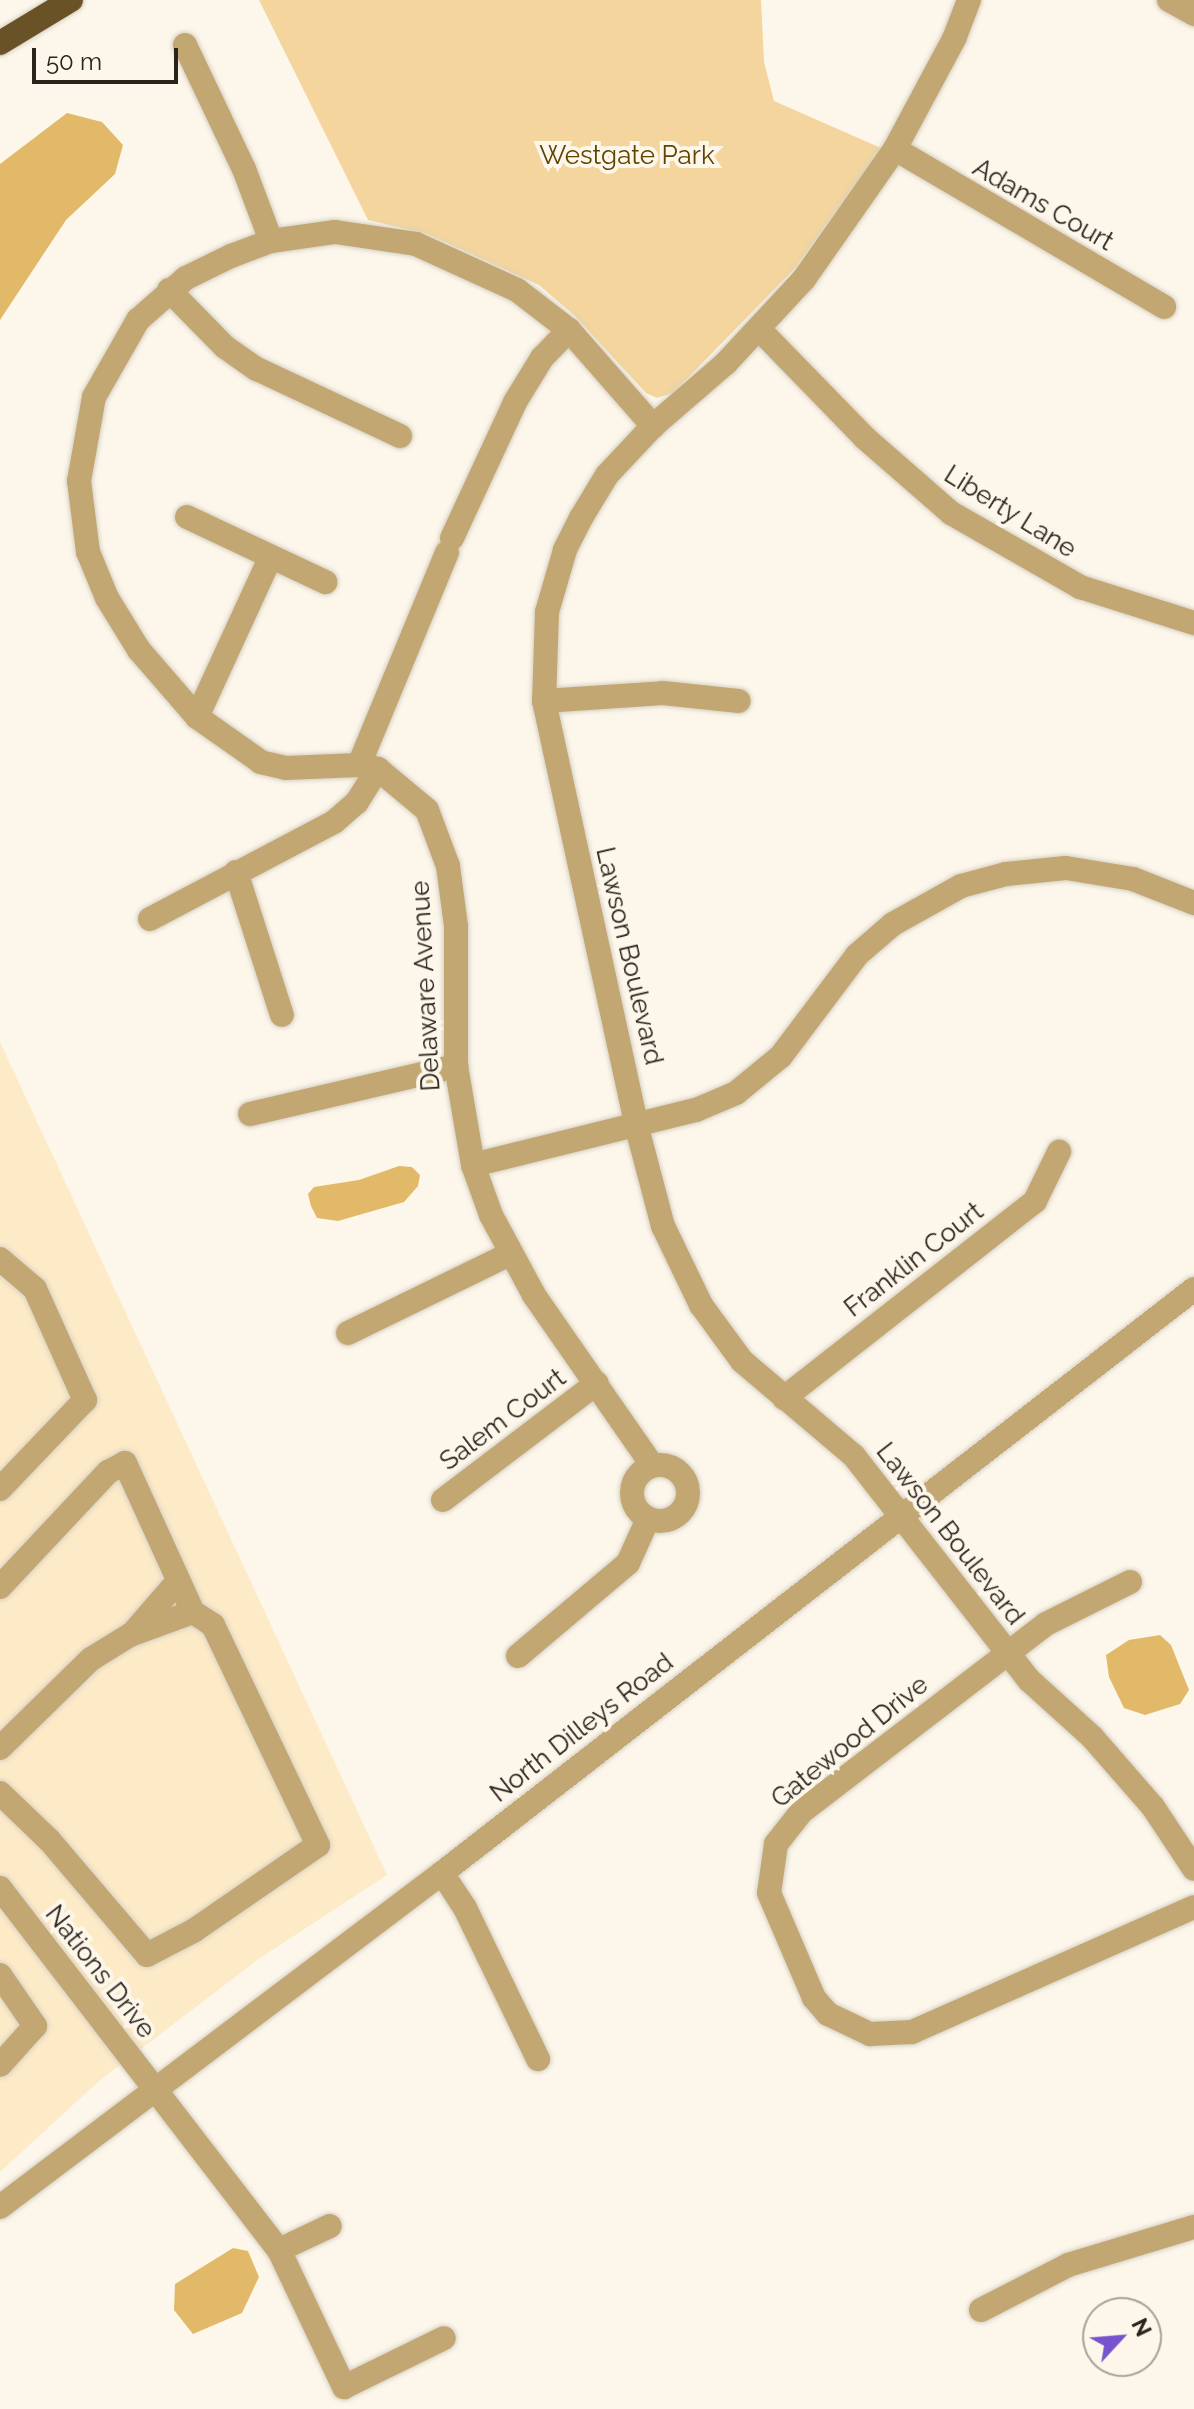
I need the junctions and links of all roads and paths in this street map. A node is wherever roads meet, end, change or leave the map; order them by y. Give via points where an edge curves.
1 (71, 0) edge
2 (969, 0) edge
3 (1169, 0) edge
4 (1194, 14) edge
5 (0, 43) edge
6 (185, 45) dead end
7 (895, 149) junction
8 (271, 241) junction
9 (169, 290) junction
10 (1164, 307) dead end
11 (759, 329) junction
12 (569, 330) junction
13 (653, 426) junction
14 (400, 436) dead end
15 (187, 517) dead end
16 (270, 558) junction
17 (325, 582) dead end
18 (1194, 623) edge
19 (544, 701) junction
20 (739, 701) dead end
21 (197, 717) junction
22 (369, 767) junction
23 (236, 872) junction
24 (1194, 903) edge
25 (150, 919) dead end
26 (282, 1015) dead end
27 (456, 1066) junction
28 (250, 1114) dead end
29 (636, 1124) junction
30 (1059, 1152) dead end
31 (473, 1165) junction
32 (510, 1254) junction
33 (0, 1259) edge
34 (1194, 1289) edge
35 (348, 1333) dead end
36 (597, 1383) junction
37 (784, 1398) junction
38 (652, 1465) junction
39 (0, 1489) edge
40 (443, 1500) dead end
41 (903, 1515) junction
42 (648, 1519) junction
43 (178, 1581) junction
44 (1130, 1582) dead end
45 (0, 1587) edge
46 (193, 1612) junction
47 (130, 1635) junction
48 (1007, 1652) junction
49 (518, 1656) dead end
50 (0, 1748) edge
51 (0, 1793) edge
52 (1194, 1869) edge
53 (442, 1873) junction
54 (0, 1888) edge
55 (1194, 1907) edge
56 (0, 1975) edge
57 (538, 2059) dead end
58 (0, 2065) edge
59 (156, 2090) junction
60 (0, 2207) edge
61 (330, 2226) dead end
62 (1194, 2227) edge
63 (279, 2250) junction
64 (981, 2310) dead end
65 (444, 2338) dead end

1 - 5 highway
2 - 7 street, Lawson Boulevard
3 - 4 street
6 - 8 street via 244,169
7 - 10 street, Adams Court
7 - 11 street, Lawson Boulevard via 822,254
8 - 9 street
8 - 12 street via 335,232 416,244 517,290
9 - 14 street via 225,347 257,369
9 - 21 street via 138,320 107,368 82,442 79,481 88,552 107,598 146,659
11 - 13 street, Lawson Boulevard
11 - 18 street, Liberty Lane via 865,438 951,513 1080,587
12 - 13 street
12 - 22 street via 542,358 515,402 450,546
13 - 19 street, Lawson Boulevard via 607,475 565,550 547,612
15 - 16 street
16 - 17 street
16 - 21 street
19 - 20 street via 663,693
19 - 29 street, Lawson Boulevard
21 - 22 street via 261,762 300,769
22 - 23 street via 357,802 334,822
22 - 27 street, Delaware Avenue via 427,810 448,866 456,926
23 - 25 street
23 - 26 street
24 - 29 street via 1133,879 1066,868 1006,874 961,886 893,924 857,955 763,1073 736,1093 696,1110
27 - 28 street
27 - 31 street, Delaware Avenue
29 - 31 street
29 - 37 street, Lawson Boulevard via 663,1226 701,1305 742,1361
30 - 37 street, Franklin Court via 1035,1201
31 - 32 street, Delaware Avenue
32 - 35 street
32 - 36 street, Delaware Avenue
33 - 39 street via 35,1289 85,1400
34 - 41 street, North Dilleys Road
36 - 38 street, Delaware Avenue
36 - 40 street, Salem Court
37 - 41 street, Lawson Boulevard via 854,1456
38 - 42 street via 633,1488 634,1504
38 - 42 street, Delaware Avenue via 680,1473 688,1494 680,1514 668,1521
41 - 48 street, Lawson Boulevard
41 - 53 street, North Dilleys Road
42 - 49 street via 628,1563
43 - 45 street via 125,1463 108,1472
43 - 46 street
43 - 47 street
44 - 48 street, Gatewood Drive via 1046,1624
46 - 47 street
46 - 51 street via 213,1625 318,1845 195,1930 147,1955 49,1840
47 - 50 street via 91,1659
48 - 52 street, Lawson Boulevard via 1117,1763
48 - 55 street, Gatewood Drive via 802,1811 776,1844 769,1893 814,1998 849,2027 870,2034 912,2032
53 - 57 street via 465,1908
53 - 59 street, North Dilleys Road
54 - 59 street, Nations Drive
56 - 58 street via 35,2026
59 - 60 street, North Dilleys Road
59 - 63 street, Nations Drive
61 - 63 street
62 - 64 street via 1068,2265
63 - 65 street, Nations Drive via 344,2387

